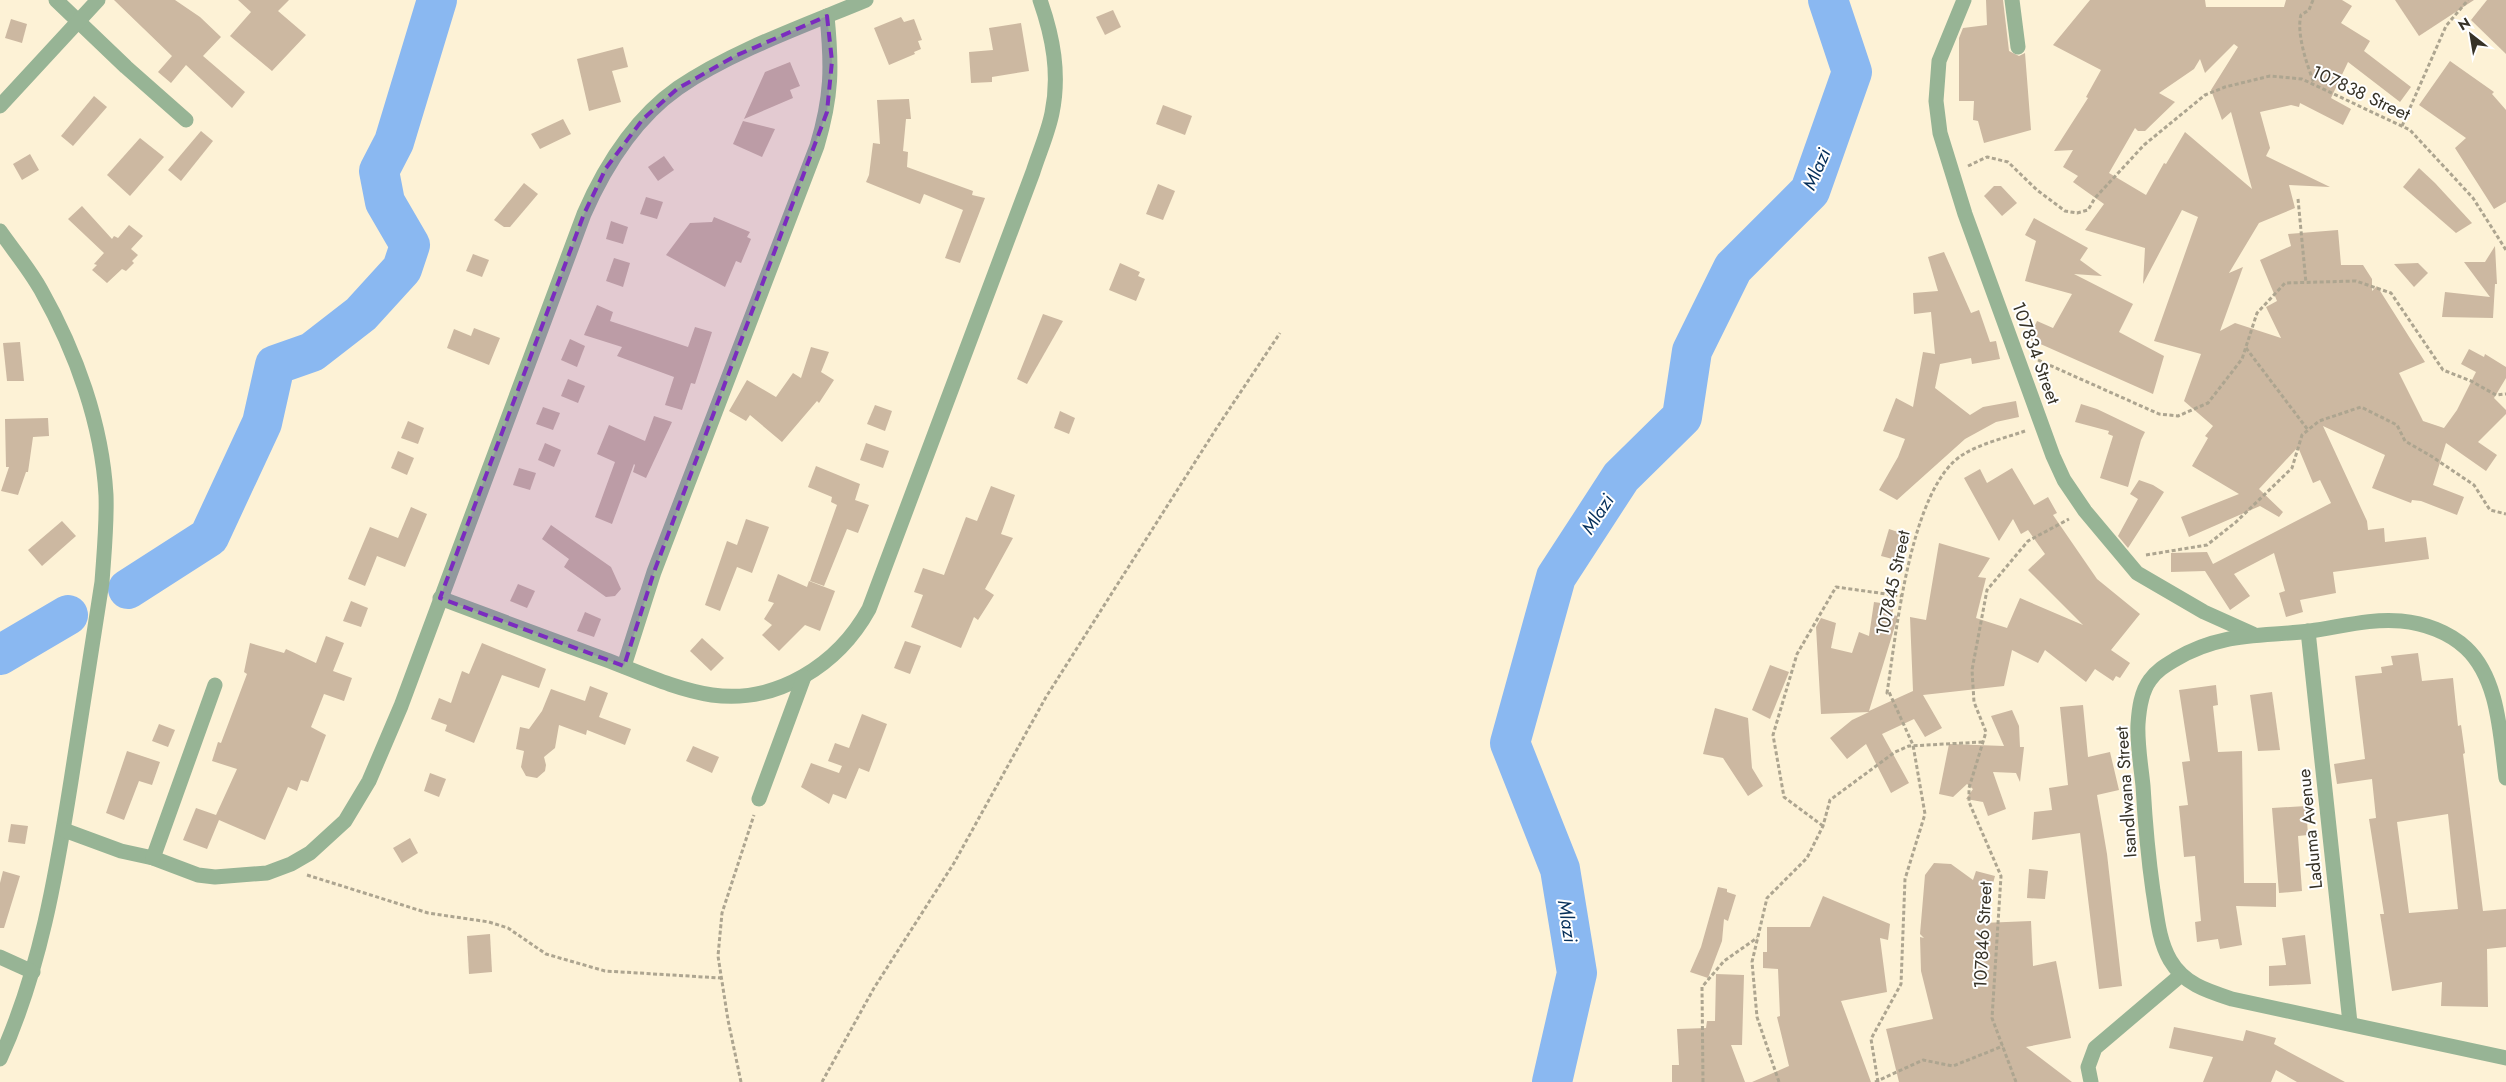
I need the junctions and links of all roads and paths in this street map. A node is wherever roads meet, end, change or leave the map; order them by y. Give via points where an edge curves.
1 (56, 0) edge
2 (98, 0) edge
3 (866, 0) edge
4 (1040, 0) edge
5 (1964, 0) edge
6 (2012, 0) edge
7 (2313, 0) edge
8 (2468, 0) edge
9 (827, 16) junction
10 (78, 23) junction
11 (2018, 47) dead end
12 (2314, 84) junction
13 (0, 106) edge
14 (186, 120) dead end
15 (2402, 126) junction
16 (1951, 173) junction
17 (2298, 199) dead end
18 (0, 232) edge
19 (2506, 250) edge
20 (2306, 283) junction
21 (1280, 333) dead end
22 (2246, 348) junction
23 (2014, 349) junction
24 (2506, 394) edge
25 (2042, 425) junction
26 (2308, 430) junction
27 (2085, 511) junction
28 (2506, 514) edge
29 (2123, 558) junction
30 (1901, 596) junction
31 (440, 598) junction
32 (2308, 631) junction
33 (2253, 634) junction
34 (624, 666) junction
35 (804, 677) junction
36 (215, 685) dead end
37 (1982, 742) junction
38 (1912, 746) junction
39 (2506, 778) edge
40 (759, 799) joint
41 (1823, 826) junction
42 (64, 830) junction
43 (153, 858) junction
44 (291, 864) junction
45 (1758, 937) junction
46 (0, 957) edge
47 (33, 972) junction
48 (2181, 975) junction
49 (721, 978) junction
50 (2350, 1023) junction
51 (2003, 1046) junction
52 (2506, 1058) edge
53 (0, 1059) edge
54 (741, 1082) edge
55 (822, 1082) edge
56 (1703, 1082) edge
57 (1779, 1082) edge
58 (1877, 1082) edge
59 (2016, 1082) edge
60 (2091, 1082) edge

1 - 10 street
2 - 10 street
3 - 9 street
4 - 35 street via 1048,24 1056,75 1052,114 1033,172 869,609 847,643
5 - 16 street, 107834 Street via 1944,43 1936,84 1937,118
6 - 11 street
7 - 12 path via 2309,10 2301,15 2299,24 2303,52
8 - 15 path via 2446,26
9 - 31 street via 735,56 677,88 643,120 618,150 596,186 584,214
9 - 34 street via 832,61 828,112 654,572
10 - 13 street
10 - 14 street
12 - 15 path, 107838 Street
12 - 16 path, 107838 Street via 2302,79 2270,76 2205,95 2144,145 2095,198 2088,210 2077,214 2065,211 2037,190 2008,162 1987,157
15 - 19 path, 107838 Street via 2410,130 2473,198
16 - 23 street, 107834 Street
17 - 20 path
18 - 42 street via 40,289 75,362 92,415 106,493 102,582
20 - 22 path via 2285,284 2257,313
20 - 24 path via 2356,281 2391,293 2443,370 2496,395
21 - 55 path via 1046,697 954,863 874,988
22 - 23 path via 2242,359 2208,403 2178,416 2159,414
22 - 26 path
23 - 25 street, 107834 Street
25 - 27 street, 107834 Street via 2064,480
25 - 30 path, 107845 Street via 1963,454 1942,476 1917,530
26 - 28 path via 2320,422 2361,407 2398,425 2405,441 2474,485 2490,510
26 - 29 path via 2302,434 2292,468 2236,522 2207,544
27 - 29 street, 107834 Street
27 - 37 path, 107846 Street via 2028,541 1987,590 1972,670 1974,702 1986,732
29 - 33 street, 107834 Street via 2137,573 2171,594
30 - 38 path, 107845 Street via 1887,693
30 - 41 path via 1836,587 1797,654 1773,735 1784,797
31 - 34 street
31 - 44 street via 401,706 357,803 331,836
32 - 33 street, Isandlwana Street
32 - 39 street, Isandlwana Street via 2375,621 2401,621 2437,629 2464,646 2487,679 2494,702
32 - 50 street, Laduma Avenue
33 - 48 street, Isandlwana Street via 2207,643 2172,661 2149,681 2140,705 2138,726 2147,847 2158,925 2163,945
34 - 35 street via 681,688 726,696 752,695
35 - 40 street
36 - 43 street
37 - 38 path
37 - 51 path, 107846 Street via 1969,788 1969,802 2001,876 1992,1018
38 - 41 path via 1895,752 1830,800
38 - 58 path, 107845 Street via 1925,814 1905,879 1901,984 1872,1039
40 - 49 path via 722,912 718,956
41 - 45 path via 1807,858 1768,898
42 - 43 street via 121,851
42 - 47 street via 43,938
43 - 44 street via 198,875 215,877 267,872
44 - 49 path via 301,873 428,913 508,928 546,954 568,962 605,971
45 - 56 path via 1724,961 1702,987
45 - 57 path via 1752,962 1757,1017
46 - 47 street
47 - 53 street via 16,1025
48 - 50 street, Isandlwana Street via 2202,989 2232,999
48 - 60 street via 2095,1048 2088,1067
49 - 54 path
50 - 52 street, Isandlwana Street
51 - 58 path via 1953,1066 1923,1060
51 - 59 path, 107846 Street

